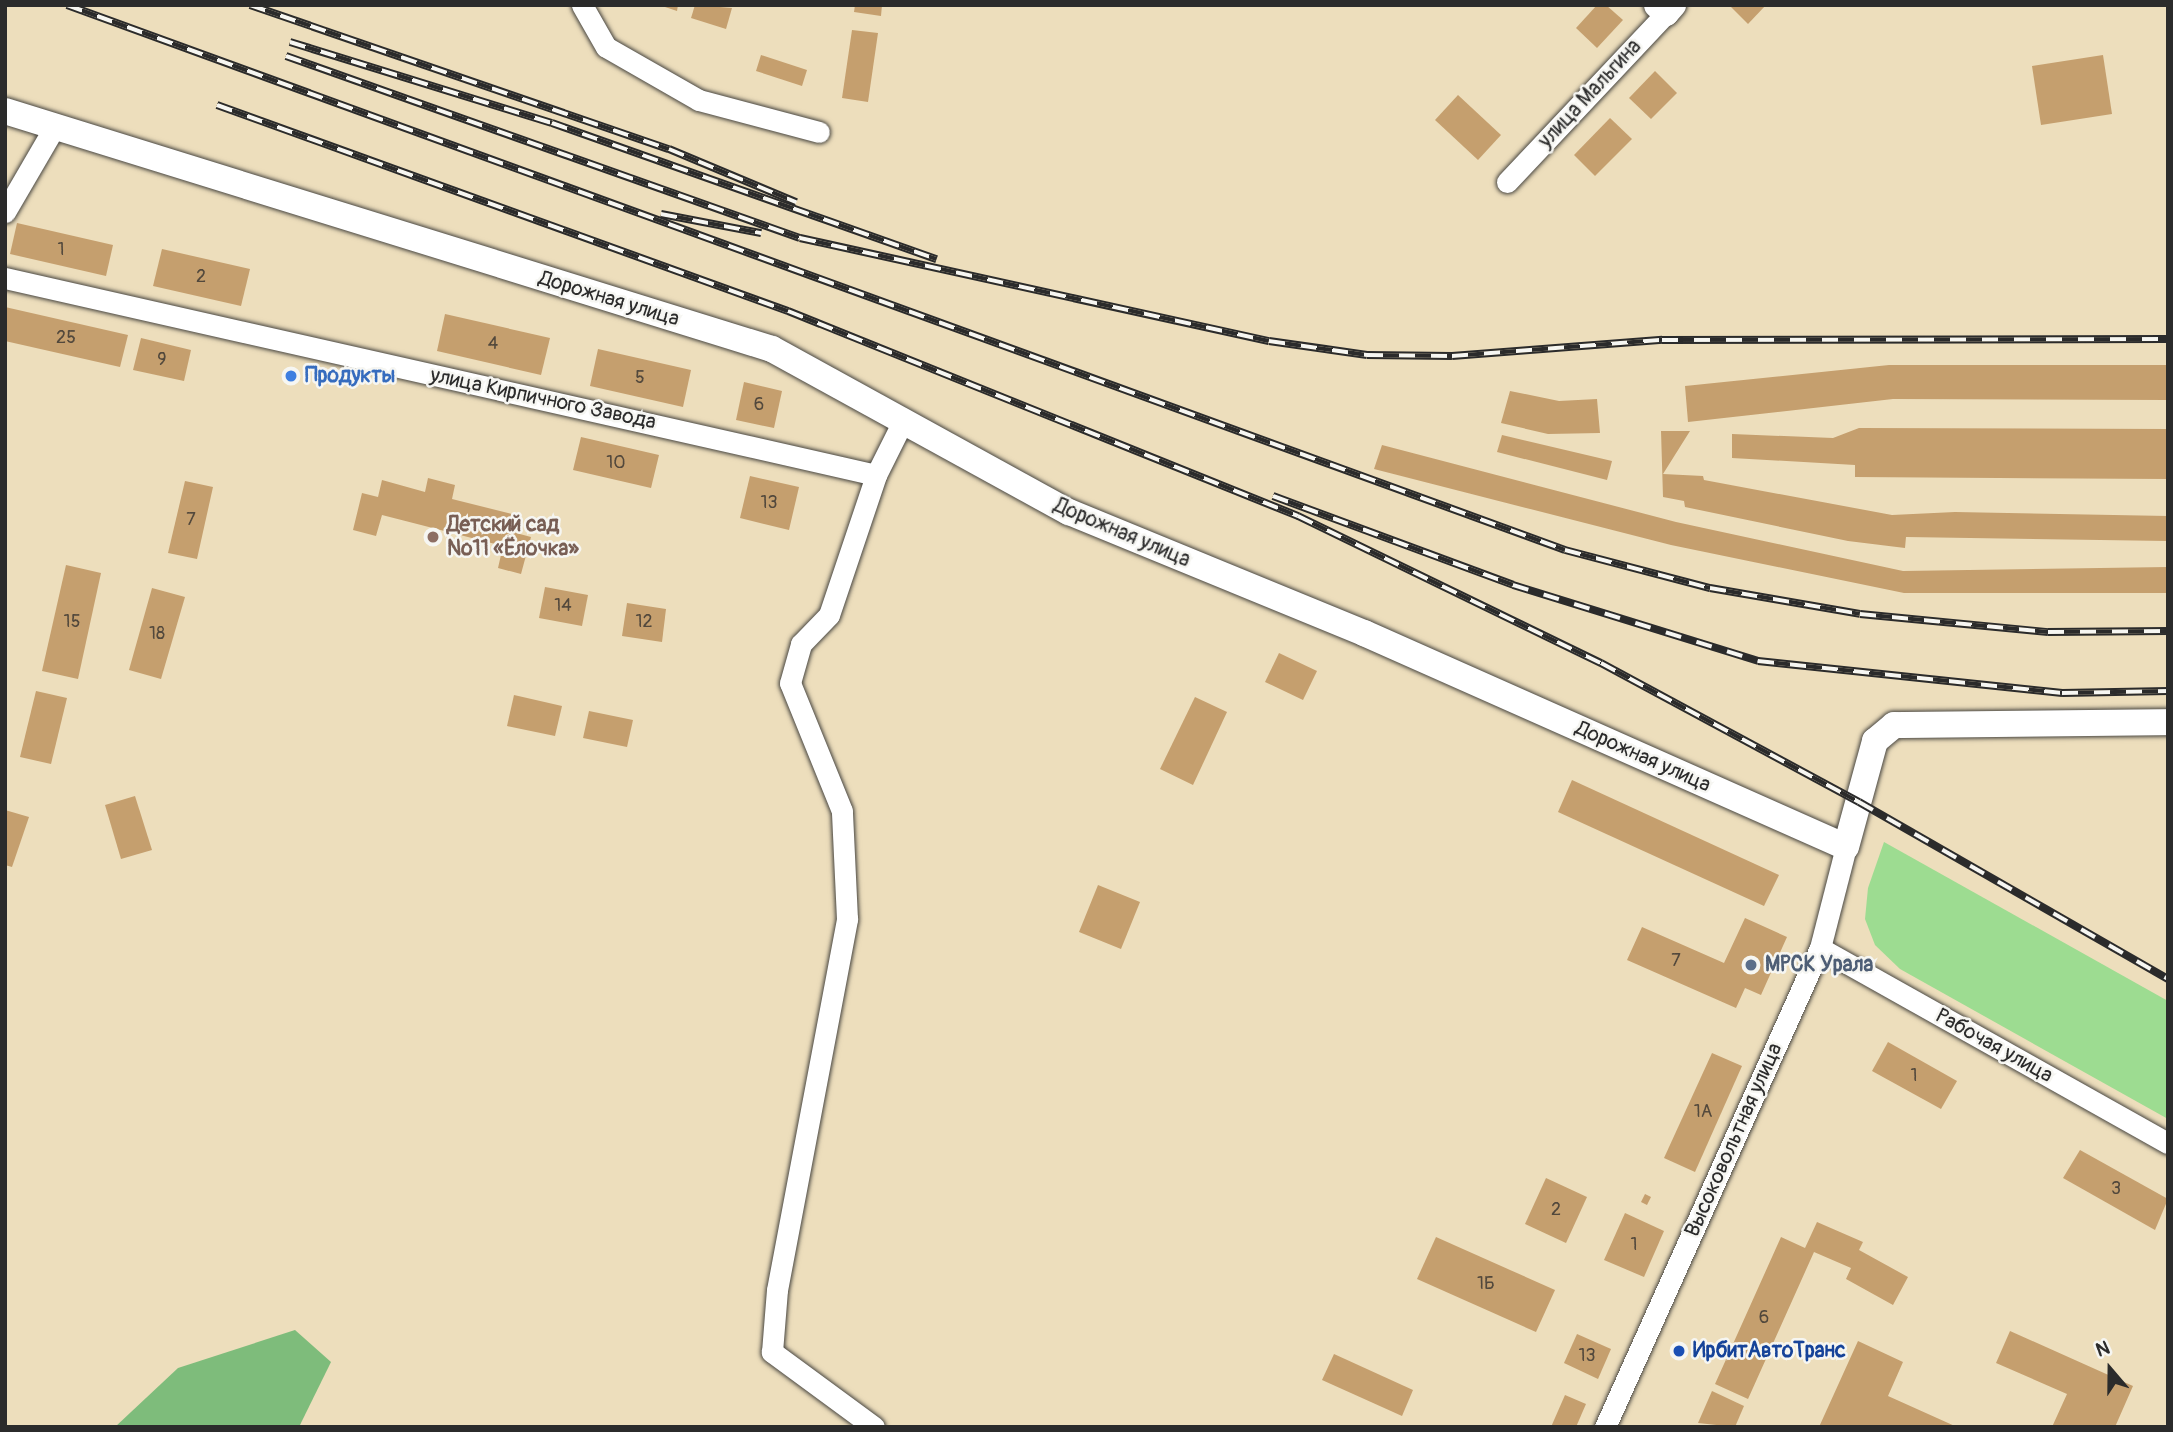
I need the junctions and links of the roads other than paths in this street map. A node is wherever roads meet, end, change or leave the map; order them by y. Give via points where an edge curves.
1 (582, 5) edge
2 (1666, 8) edge
3 (5, 111) edge
4 (55, 126) junction
5 (819, 131) dead end
6 (1507, 182) dead end
7 (5, 212) edge
8 (5, 278) edge
9 (902, 424) junction
10 (876, 475) junction
11 (2168, 722) edge
12 (1846, 847) junction
13 (1821, 948) junction
14 (2168, 1143) edge
15 (874, 1427) edge
16 (1605, 1427) edge

1 - 5 street via 606,47 699,100
2 - 6 street, улица Мальгина
3 - 4 street, Дорожная улица
4 - 7 street
4 - 9 street, Дорожная улица via 772,349
8 - 10 street, улица Кирпичного Завода
9 - 10 street
9 - 12 street, Дорожная улица via 1069,512 1364,633
10 - 15 street via 829,615 802,644 790,683 842,811 847,919 777,1290 772,1352
11 - 12 street via 1894,724 1875,741
12 - 13 street, Высоковольтная улица
13 - 14 street, Рабочая улица
13 - 16 street, Высоковольтная улица

